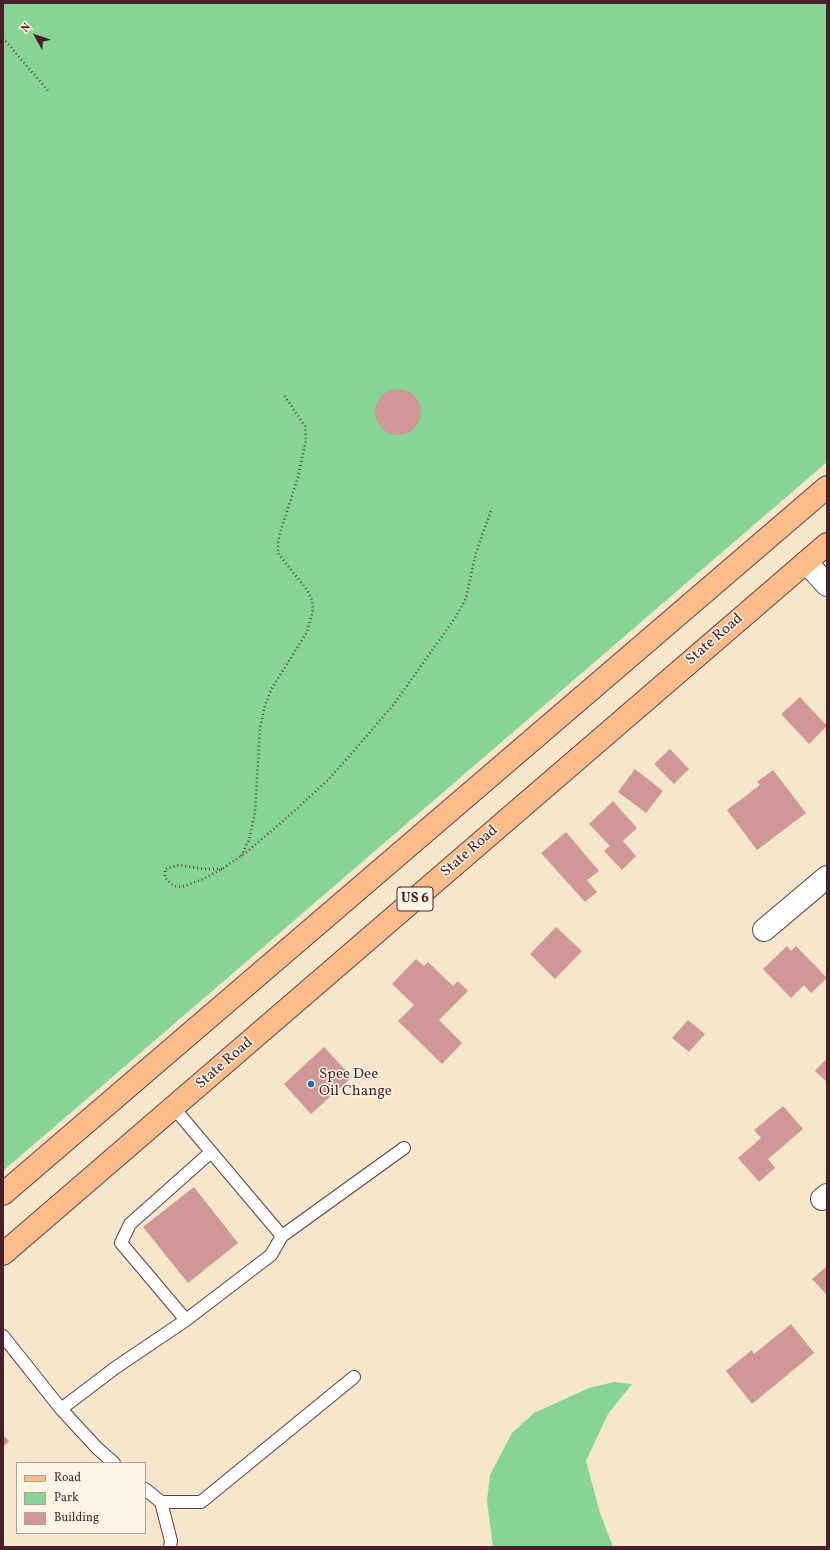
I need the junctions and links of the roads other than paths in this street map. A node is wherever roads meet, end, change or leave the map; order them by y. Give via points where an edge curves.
1 (827, 487) edge
2 (827, 544) edge
3 (806, 562) junction
4 (827, 585) edge
5 (827, 876) edge
6 (764, 930) dead end
7 (174, 1108) junction
8 (404, 1148) dead end
9 (211, 1152) junction
10 (3, 1194) edge
11 (282, 1236) junction
12 (3, 1254) edge
13 (186, 1320) junction
14 (3, 1336) edge
15 (354, 1377) dead end
16 (61, 1409) junction
17 (113, 1462) edge
18 (146, 1489) edge
19 (162, 1502) junction
20 (170, 1547) edge

1 - 10 main road
2 - 3 main road, State Road / US 6
3 - 4 street
3 - 7 main road, State Road / US 6
5 - 6 street
7 - 9 lane
7 - 12 main road, State Road / US 6
8 - 11 lane
9 - 11 lane
9 - 13 lane via 130,1224 121,1243
11 - 13 lane via 272,1255
13 - 16 lane via 115,1368
14 - 16 lane
15 - 19 lane via 201,1502
16 - 17 lane
18 - 19 lane
19 - 20 lane

